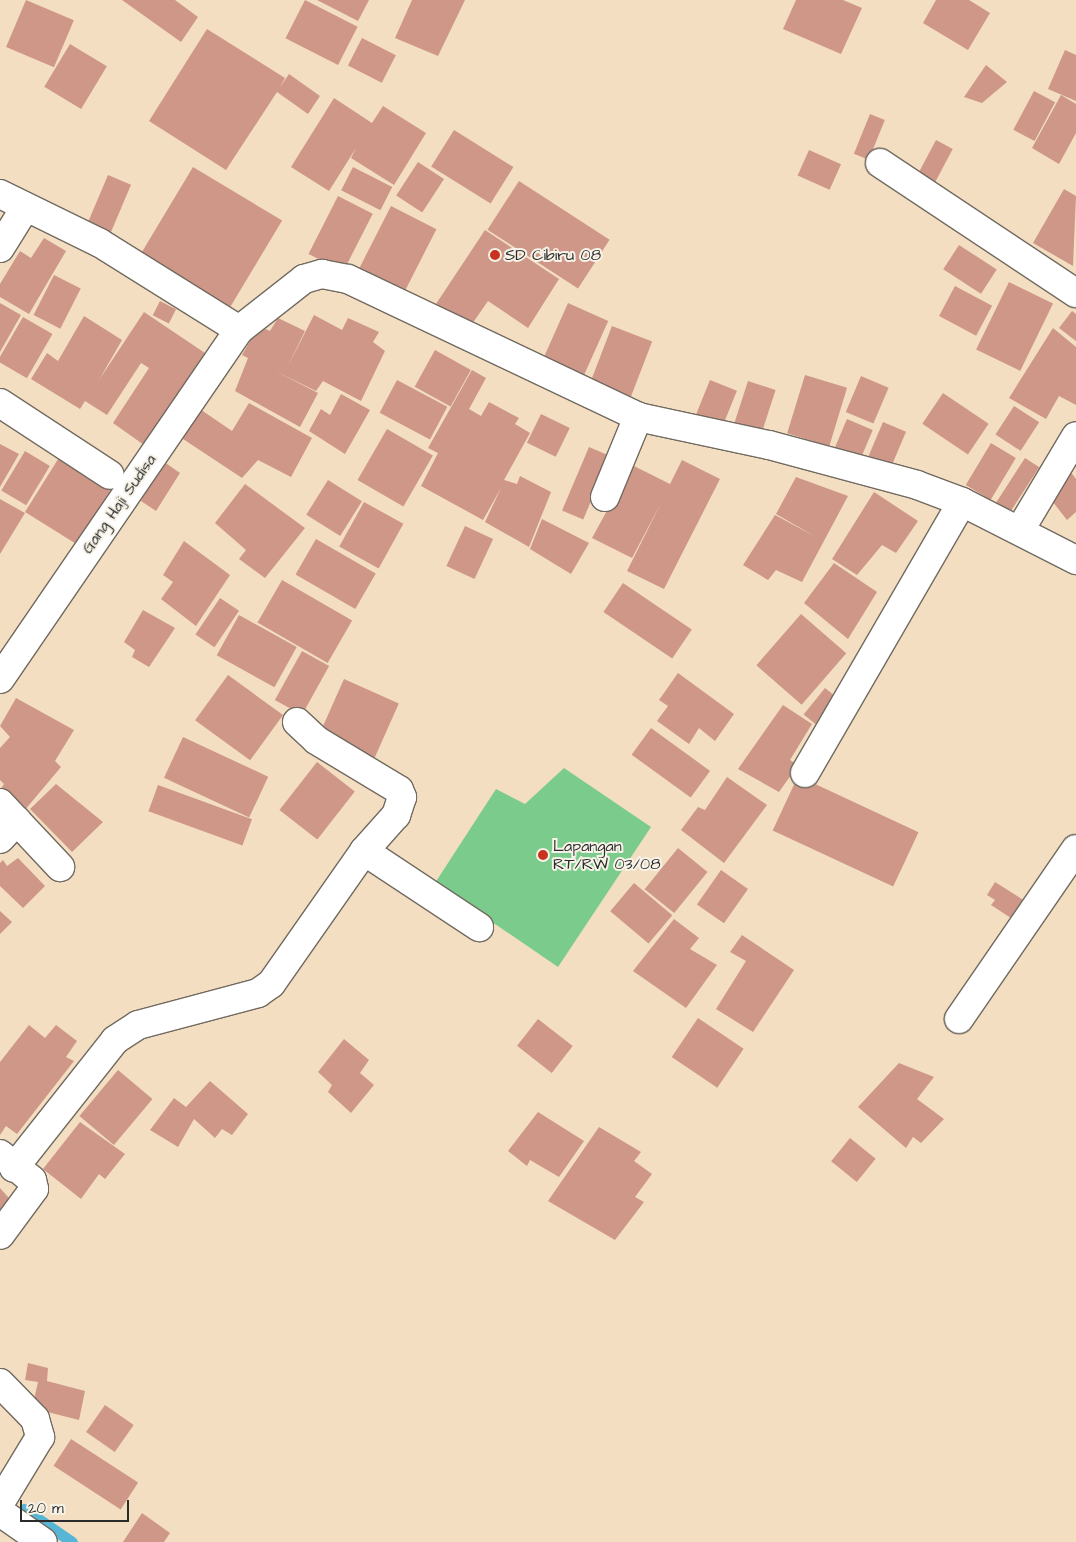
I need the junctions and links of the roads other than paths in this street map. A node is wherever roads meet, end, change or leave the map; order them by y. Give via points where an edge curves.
1 (880, 163) dead end
2 (0, 194) edge
3 (25, 208) junction
4 (0, 248) edge
5 (1076, 292) edge
6 (239, 330) junction
7 (0, 403) edge
8 (638, 417) junction
9 (1076, 436) edge
10 (110, 475) dead end
11 (604, 497) dead end
12 (962, 502) junction
13 (1020, 530) junction
14 (1076, 560) edge
15 (0, 679) edge
16 (297, 722) dead end
17 (805, 773) dead end
18 (6, 821) edge
19 (1076, 849) edge
20 (364, 851) junction
21 (60, 867) dead end
22 (479, 927) dead end
23 (959, 1019) dead end
24 (7, 1161) edge
25 (0, 1235) edge
26 (0, 1383) edge
27 (0, 1503) edge
28 (0, 1512) edge
29 (43, 1542) edge

1 - 5 street
2 - 3 street
3 - 4 street
3 - 6 street via 100,243
6 - 8 street, Gang Haji Sudisa via 304,279 322,274 348,279
6 - 15 street, Gang Haji Sudisa
7 - 10 street
8 - 11 street
8 - 12 street, Gang Haji Sudisa via 769,445
9 - 13 street
12 - 13 street, Gang Haji Sudisa
12 - 17 street
13 - 14 street, Gang Haji Sudisa
16 - 20 street via 316,740 399,790 402,797 396,815
18 - 21 street
19 - 23 street
20 - 22 street
20 - 24 street via 271,984 258,993 138,1025 115,1040
24 - 25 street via 32,1180 34,1190
26 - 27 street via 35,1419 40,1437
28 - 29 street

